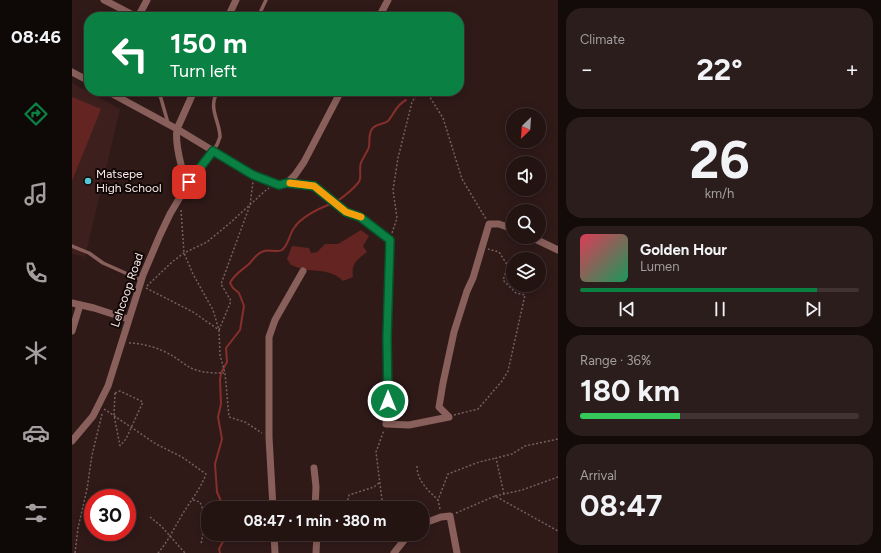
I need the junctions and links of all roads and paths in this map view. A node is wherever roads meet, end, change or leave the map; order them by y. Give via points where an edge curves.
1 (104, 0) edge
2 (147, 0) edge
3 (236, 0) edge
4 (266, 0) edge
5 (388, 0) edge
6 (128, 12) edge
7 (141, 12) edge
8 (230, 12) edge
9 (260, 12) edge
10 (382, 12) edge
11 (72, 72) edge
12 (84, 78) edge
13 (115, 96) edge
14 (160, 96) edge
15 (192, 96) edge
16 (215, 96) edge
17 (337, 96) edge
18 (416, 96) edge
19 (429, 96) edge
20 (168, 124) junction
21 (177, 129) junction
22 (213, 151) junction
23 (253, 175) junction
24 (189, 182) junction
25 (287, 183) junction
26 (279, 185) junction
27 (180, 197) junction
28 (250, 205) junction
29 (489, 224) junction
30 (506, 226) edge
31 (390, 240) junction
32 (546, 244) edge
33 (72, 246) edge
34 (558, 250) edge
35 (184, 253) junction
36 (480, 253) junction
37 (303, 272) dead end
38 (141, 280) junction
39 (72, 303) edge
40 (80, 305) junction
41 (128, 319) junction
42 (219, 330) junction
43 (72, 331) edge
44 (121, 341) junction
45 (225, 374) junction
46 (108, 386) junction
47 (115, 393) junction
48 (101, 408) junction
49 (114, 415) junction
50 (449, 417) junction
51 (386, 424) junction
52 (131, 428) junction
53 (269, 437) junction
54 (558, 439) edge
55 (72, 441) edge
56 (496, 458) junction
57 (417, 466) dead end
58 (314, 468) dead end
59 (558, 477) edge
60 (380, 482) junction
61 (504, 494) junction
62 (495, 496) junction
63 (193, 500) junction
64 (438, 500) junction
65 (273, 501) edge
66 (315, 501) edge
67 (348, 501) edge
68 (382, 501) edge
69 (450, 516) junction
70 (150, 517) dead end
71 (441, 517) junction
72 (429, 521) edge
73 (558, 530) edge
74 (171, 536) junction
75 (274, 541) edge
76 (317, 541) edge
77 (403, 541) edge
78 (202, 544) dead end
79 (75, 553) edge
80 (158, 553) edge
81 (185, 553) edge
82 (275, 553) edge
83 (316, 553) edge
84 (394, 553) edge
85 (457, 553) edge

1 - 6 street
2 - 7 street
3 - 8 street
4 - 9 lane
5 - 10 street
11 - 12 street
13 - 20 street
14 - 20 lane
15 - 21 street
16 - 22 lane via 213,106 220,136
17 - 25 street via 304,162
18 - 31 path via 412,102 398,158 393,190 397,218
19 - 29 path via 443,118 462,178
20 - 21 street
21 - 22 street
21 - 24 street via 176,144 183,174
22 - 23 street
22 - 24 street, Lehcoop Road
23 - 26 street
23 - 28 path
24 - 27 street, Lehcoop Road
25 - 26 street
25 - 31 street via 314,186 346,212 360,217
26 - 28 path via 265,191
27 - 35 path
27 - 38 street, Lehcoop Road via 160,234
28 - 35 path via 207,242
28 - 42 path via 221,284 231,301
29 - 30 street
29 - 36 street
31 - 51 street
32 - 34 street
33 - 38 lane
35 - 42 path via 213,310
35 - 42 path via 146,288 193,312
36 - 50 street via 474,278 459,315 443,382 439,407
36 - 50 path via 488,249 499,252 508,266 503,280 516,293 526,295 508,371 502,381 478,409
37 - 53 street via 275,320 269,337
38 - 41 street, Lehcoop Road
39 - 40 street
40 - 41 street
40 - 43 street
41 - 44 street, Lehcoop Road
42 - 45 path via 220,355
44 - 45 path via 162,351 191,369
44 - 46 street, Lehcoop Road
45 - 53 path via 229,416 245,422
46 - 47 path
46 - 48 street, Lehcoop Road
47 - 49 path
47 - 52 path via 120,391 143,402
48 - 49 path
48 - 55 street, Lehcoop Road
48 - 79 path
49 - 52 path
49 - 52 path via 120,446
50 - 51 street via 409,425
51 - 60 path via 376,452
52 - 63 path via 206,474
53 - 65 street
54 - 56 path via 526,446 512,454
56 - 61 path
56 - 64 path via 448,474
57 - 64 path via 417,475
58 - 66 street
59 - 61 path
60 - 67 path via 374,487 349,494
60 - 68 path
61 - 62 path
62 - 69 path
62 - 73 path
63 - 74 path
63 - 78 path via 200,502 206,518
64 - 71 path
69 - 71 street
69 - 85 street
70 - 74 path
71 - 72 street
74 - 80 path
74 - 81 path
75 - 82 street
76 - 83 street
77 - 84 street

